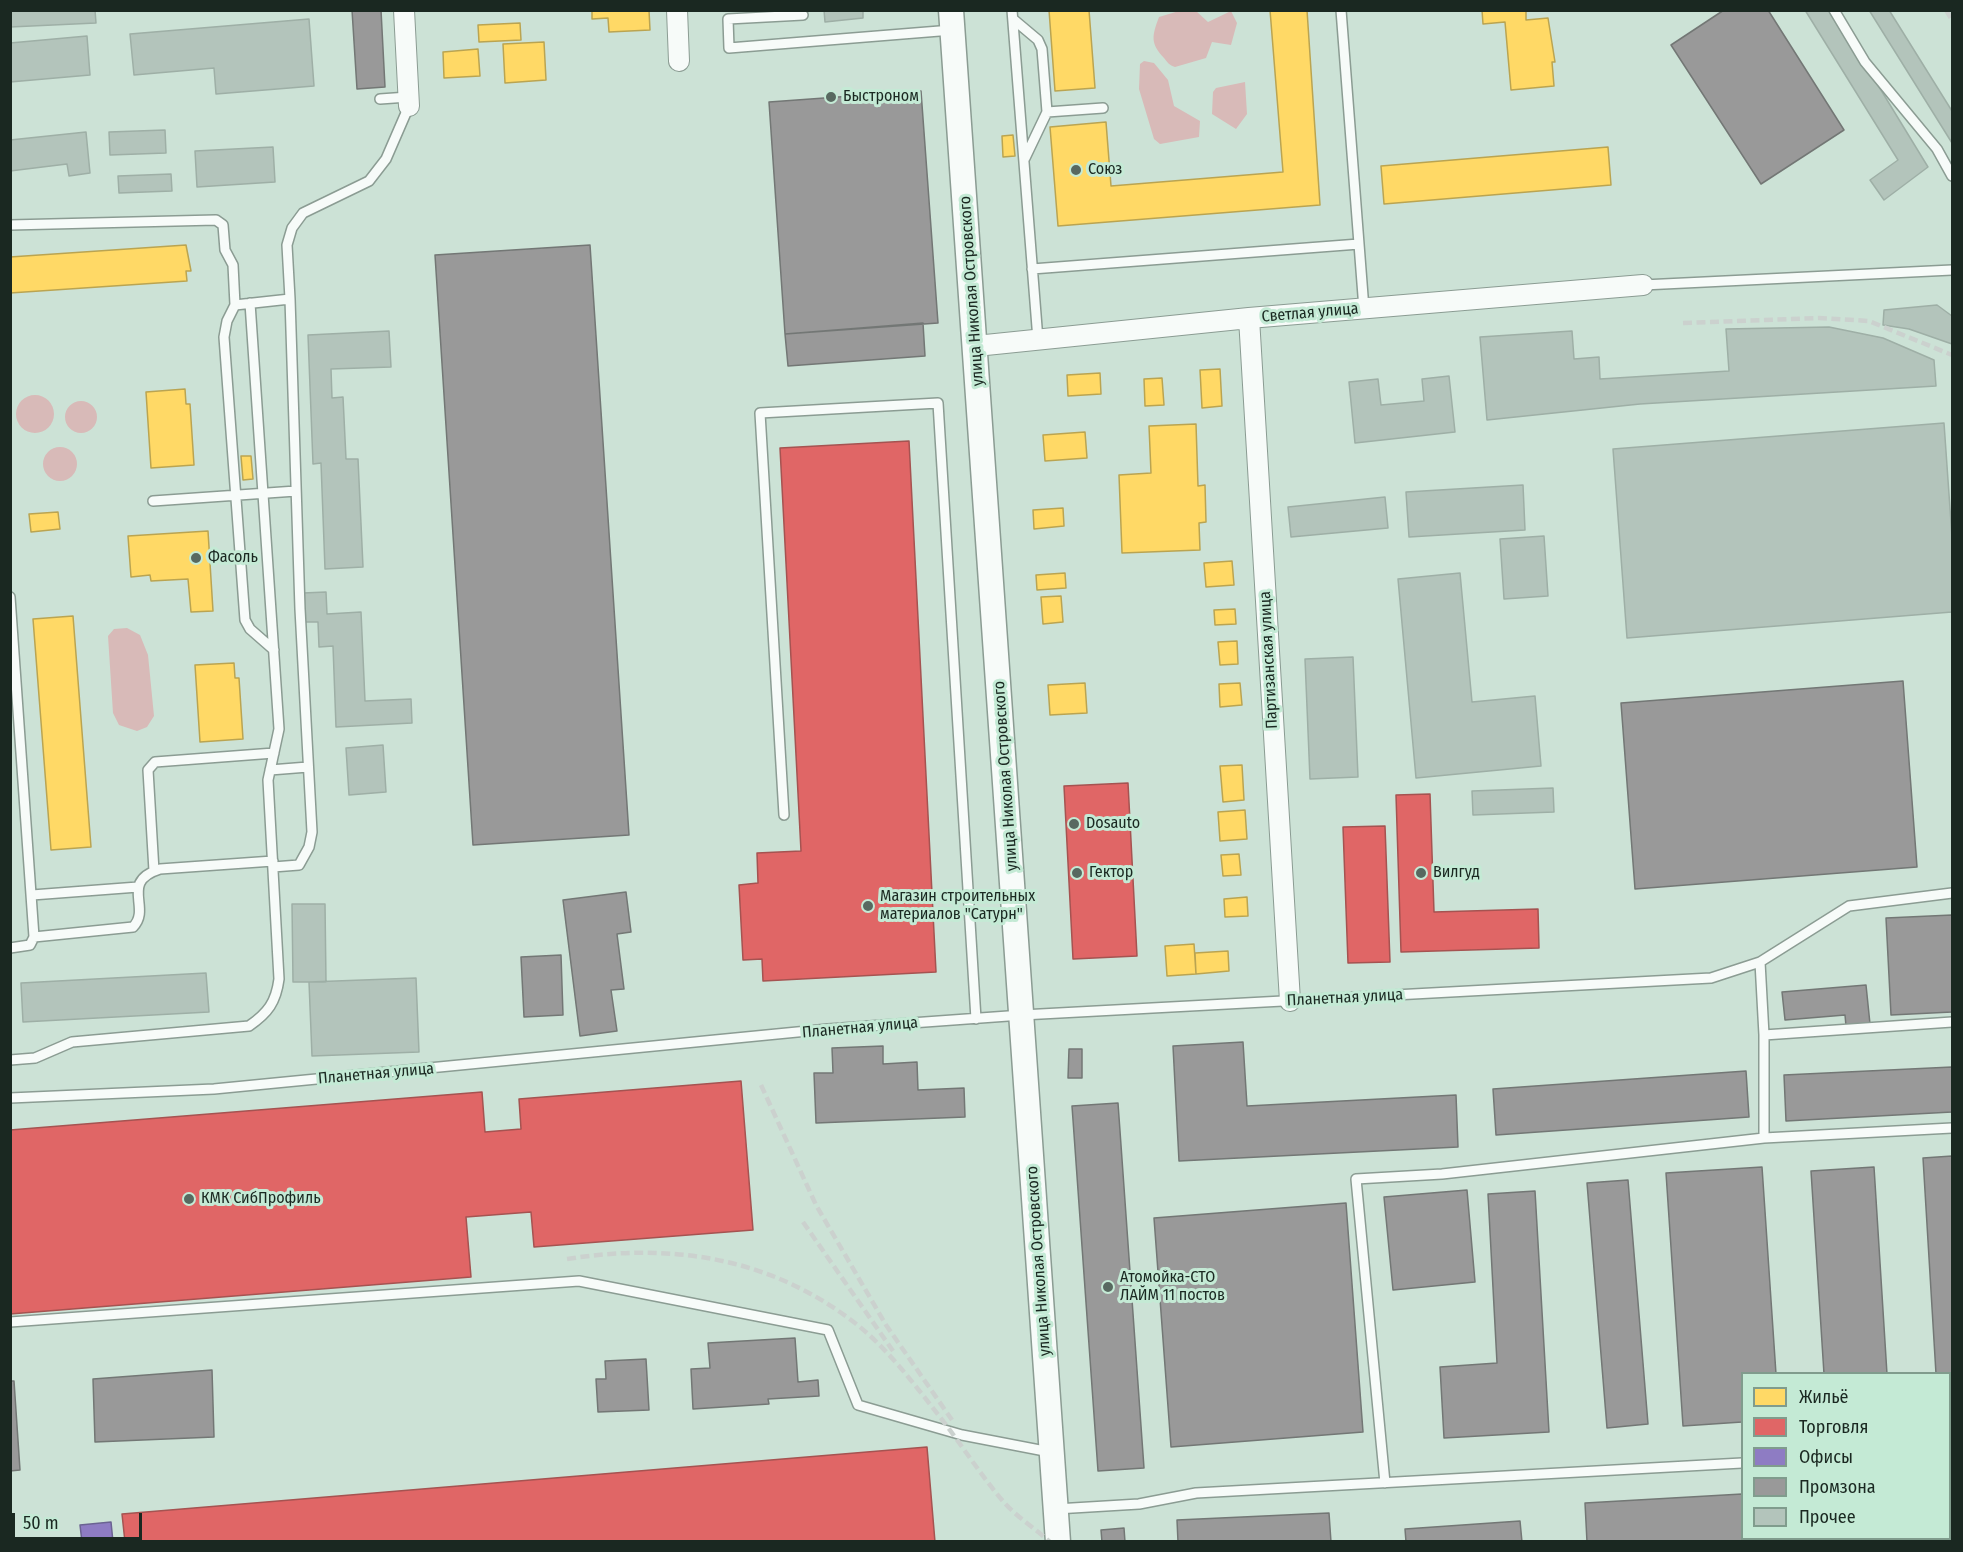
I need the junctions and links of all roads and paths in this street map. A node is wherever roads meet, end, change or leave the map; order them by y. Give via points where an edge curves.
1 (404, 10) edge
2 (677, 10) edge
3 (1341, 10) edge
4 (1834, 10) edge
5 (728, 15) edge
6 (802, 15) dead end
7 (1012, 15) edge
8 (952, 20) edge
9 (679, 61) dead end
10 (380, 99) dead end
11 (409, 102) junction
12 (1103, 108) dead end
13 (1047, 112) junction
14 (1024, 160) junction
15 (1953, 176) edge
16 (10, 225) edge
17 (1359, 244) junction
18 (1032, 269) junction
19 (1953, 270) edge
20 (1643, 285) joint
21 (290, 299) junction
22 (250, 303) junction
23 (235, 305) junction
24 (1364, 309) junction
25 (1249, 318) junction
26 (1038, 340) junction
27 (976, 346) junction
28 (296, 491) junction
29 (263, 493) junction
30 (236, 495) junction
31 (153, 501) dead end
32 (10, 597) edge
33 (274, 650) junction
34 (274, 753) junction
35 (309, 767) junction
36 (270, 770) junction
37 (784, 815) dead end
38 (273, 864) junction
39 (154, 871) junction
40 (138, 886) junction
41 (1953, 892) edge
42 (32, 895) junction
43 (34, 937) junction
44 (10, 948) edge
45 (1760, 962) junction
46 (1290, 1001) junction
47 (1022, 1015) junction
48 (976, 1018) junction
49 (1953, 1022) edge
50 (1764, 1035) junction
51 (10, 1060) edge
52 (10, 1098) edge
53 (1953, 1128) edge
54 (1764, 1138) junction
55 (10, 1322) edge
56 (1052, 1452) junction
57 (1741, 1463) edge
58 (1385, 1483) junction
59 (1056, 1509) junction
60 (1058, 1542) edge

1 - 11 street
2 - 9 street
3 - 17 lane
4 - 15 lane via 1865,62 1937,149
5 - 6 lane
5 - 8 lane via 729,48
7 - 13 lane via 1041,44
7 - 14 lane
8 - 27 street, улица Николая Островского
10 - 11 lane
11 - 21 lane via 386,159 369,181 303,213 291,228 287,245
12 - 13 lane
13 - 14 lane
14 - 18 lane
16 - 23 lane via 221,221 226,254 233,265
17 - 18 lane
17 - 24 lane
18 - 26 lane
19 - 20 lane
20 - 24 street, Светлая улица
21 - 22 lane
21 - 28 lane
22 - 23 lane
22 - 29 lane
23 - 30 lane via 224,338
24 - 25 street, Светлая улица
25 - 26 street, Светлая улица
25 - 46 street, Партизанская улица
26 - 27 street, Светлая улица
27 - 47 street, улица Николая Островского
28 - 29 lane
28 - 35 lane
29 - 30 lane
29 - 33 lane
30 - 31 lane
30 - 33 lane via 245,620
32 - 42 lane
33 - 34 lane via 279,729
34 - 36 lane
34 - 39 lane via 150,765
35 - 36 lane
35 - 38 lane via 309,847 299,865
36 - 38 lane
37 - 48 lane via 760,413 938,403
38 - 39 lane
38 - 51 lane via 277,998 249,1026 72,1042 35,1058
39 - 40 lane via 142,878
40 - 42 lane
40 - 43 lane via 139,916 133,927
41 - 45 lane, Планетная улица via 1849,906
42 - 43 lane
43 - 44 lane via 30,945
45 - 46 lane, Планетная улица via 1711,978
45 - 50 lane
46 - 47 lane, Планетная улица
47 - 48 lane, Планетная улица
47 - 56 street, улица Николая Островского
48 - 52 lane, Планетная улица via 214,1089
49 - 50 lane
50 - 54 lane
53 - 54 lane
54 - 58 lane via 1442,1174 1356,1179
55 - 56 lane via 579,1281 828,1330 858,1405 962,1435
56 - 59 street, улица Николая Островского
57 - 58 lane
58 - 59 lane via 1196,1493 1139,1504
59 - 60 street, улица Николая Островского

